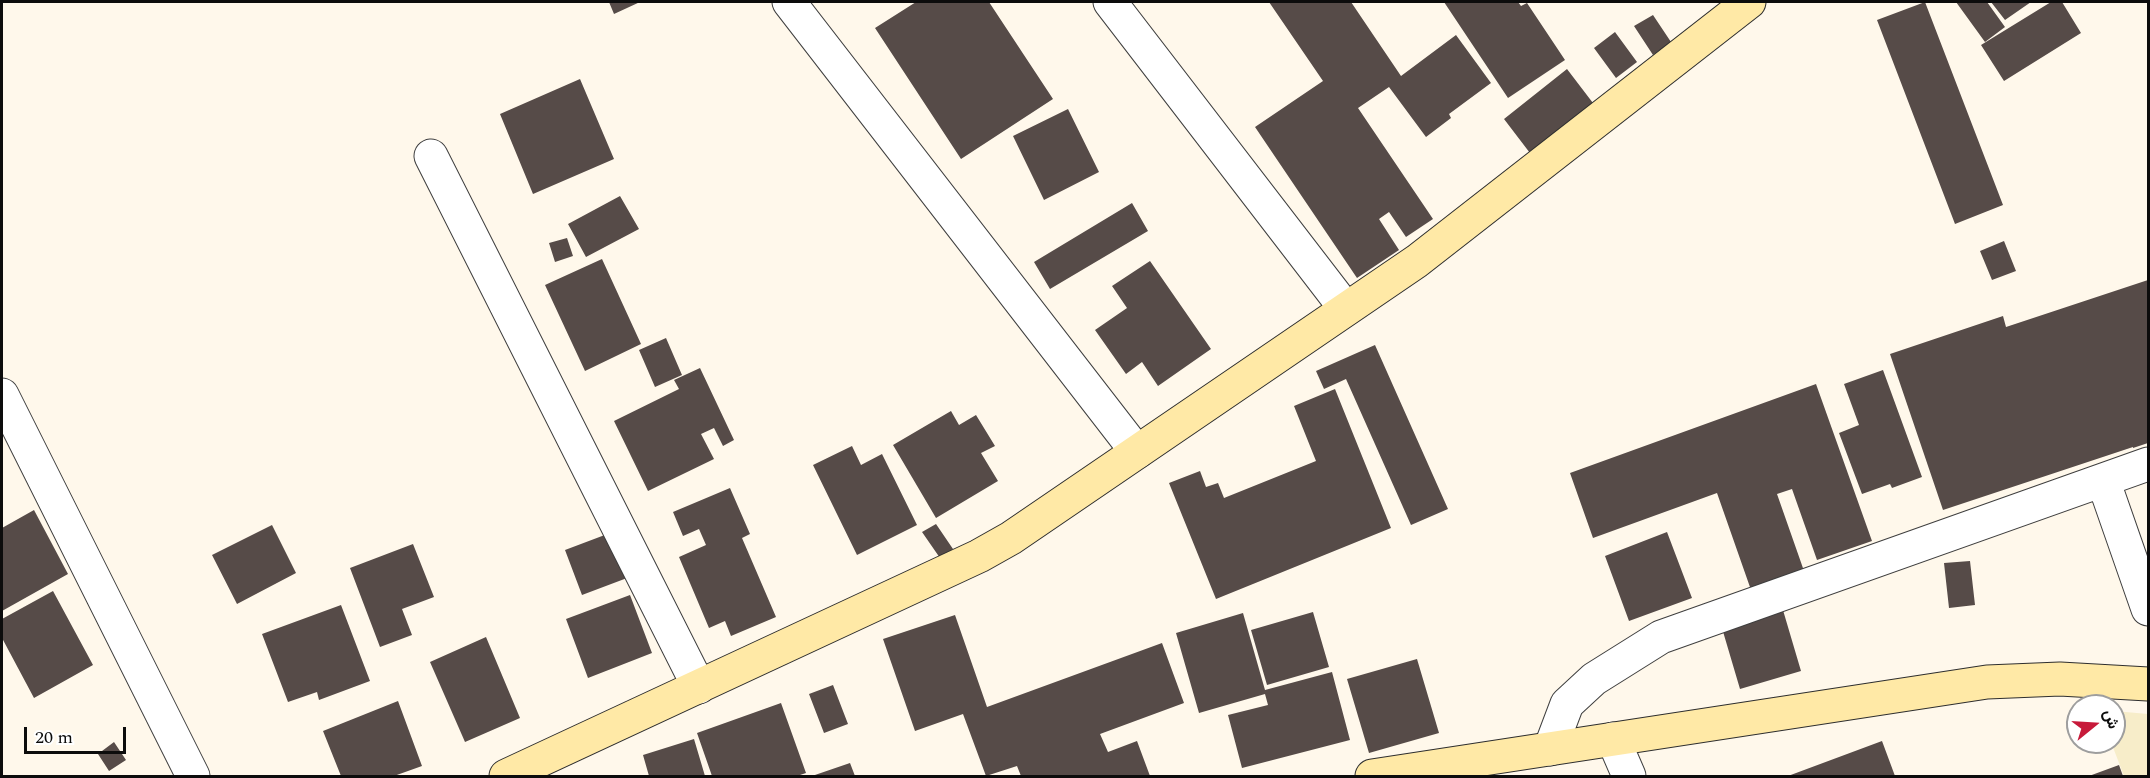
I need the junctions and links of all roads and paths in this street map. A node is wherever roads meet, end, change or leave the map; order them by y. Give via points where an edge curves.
1 (789, 2) edge
2 (1110, 2) edge
3 (1749, 2) edge
4 (431, 156) dead end
5 (1346, 309) junction
6 (2, 395) edge
7 (1137, 452) junction
8 (2148, 465) edge
9 (2103, 480) junction
10 (2145, 589) edge
11 (2148, 684) edge
12 (699, 687) junction
13 (1613, 739) junction
14 (1550, 749) junction
15 (192, 777) edge
16 (506, 777) edge
17 (1372, 777) edge
18 (1629, 777) edge

1 - 7 street
2 - 5 street
3 - 5 street via 1417,261
4 - 12 street
5 - 7 street
6 - 15 street
7 - 12 street via 979,556
8 - 9 street
9 - 10 street
9 - 14 street via 1661,637 1594,679 1567,704
11 - 13 street via 2060,679 1987,682
12 - 16 street
13 - 14 street
13 - 18 street
14 - 17 street

